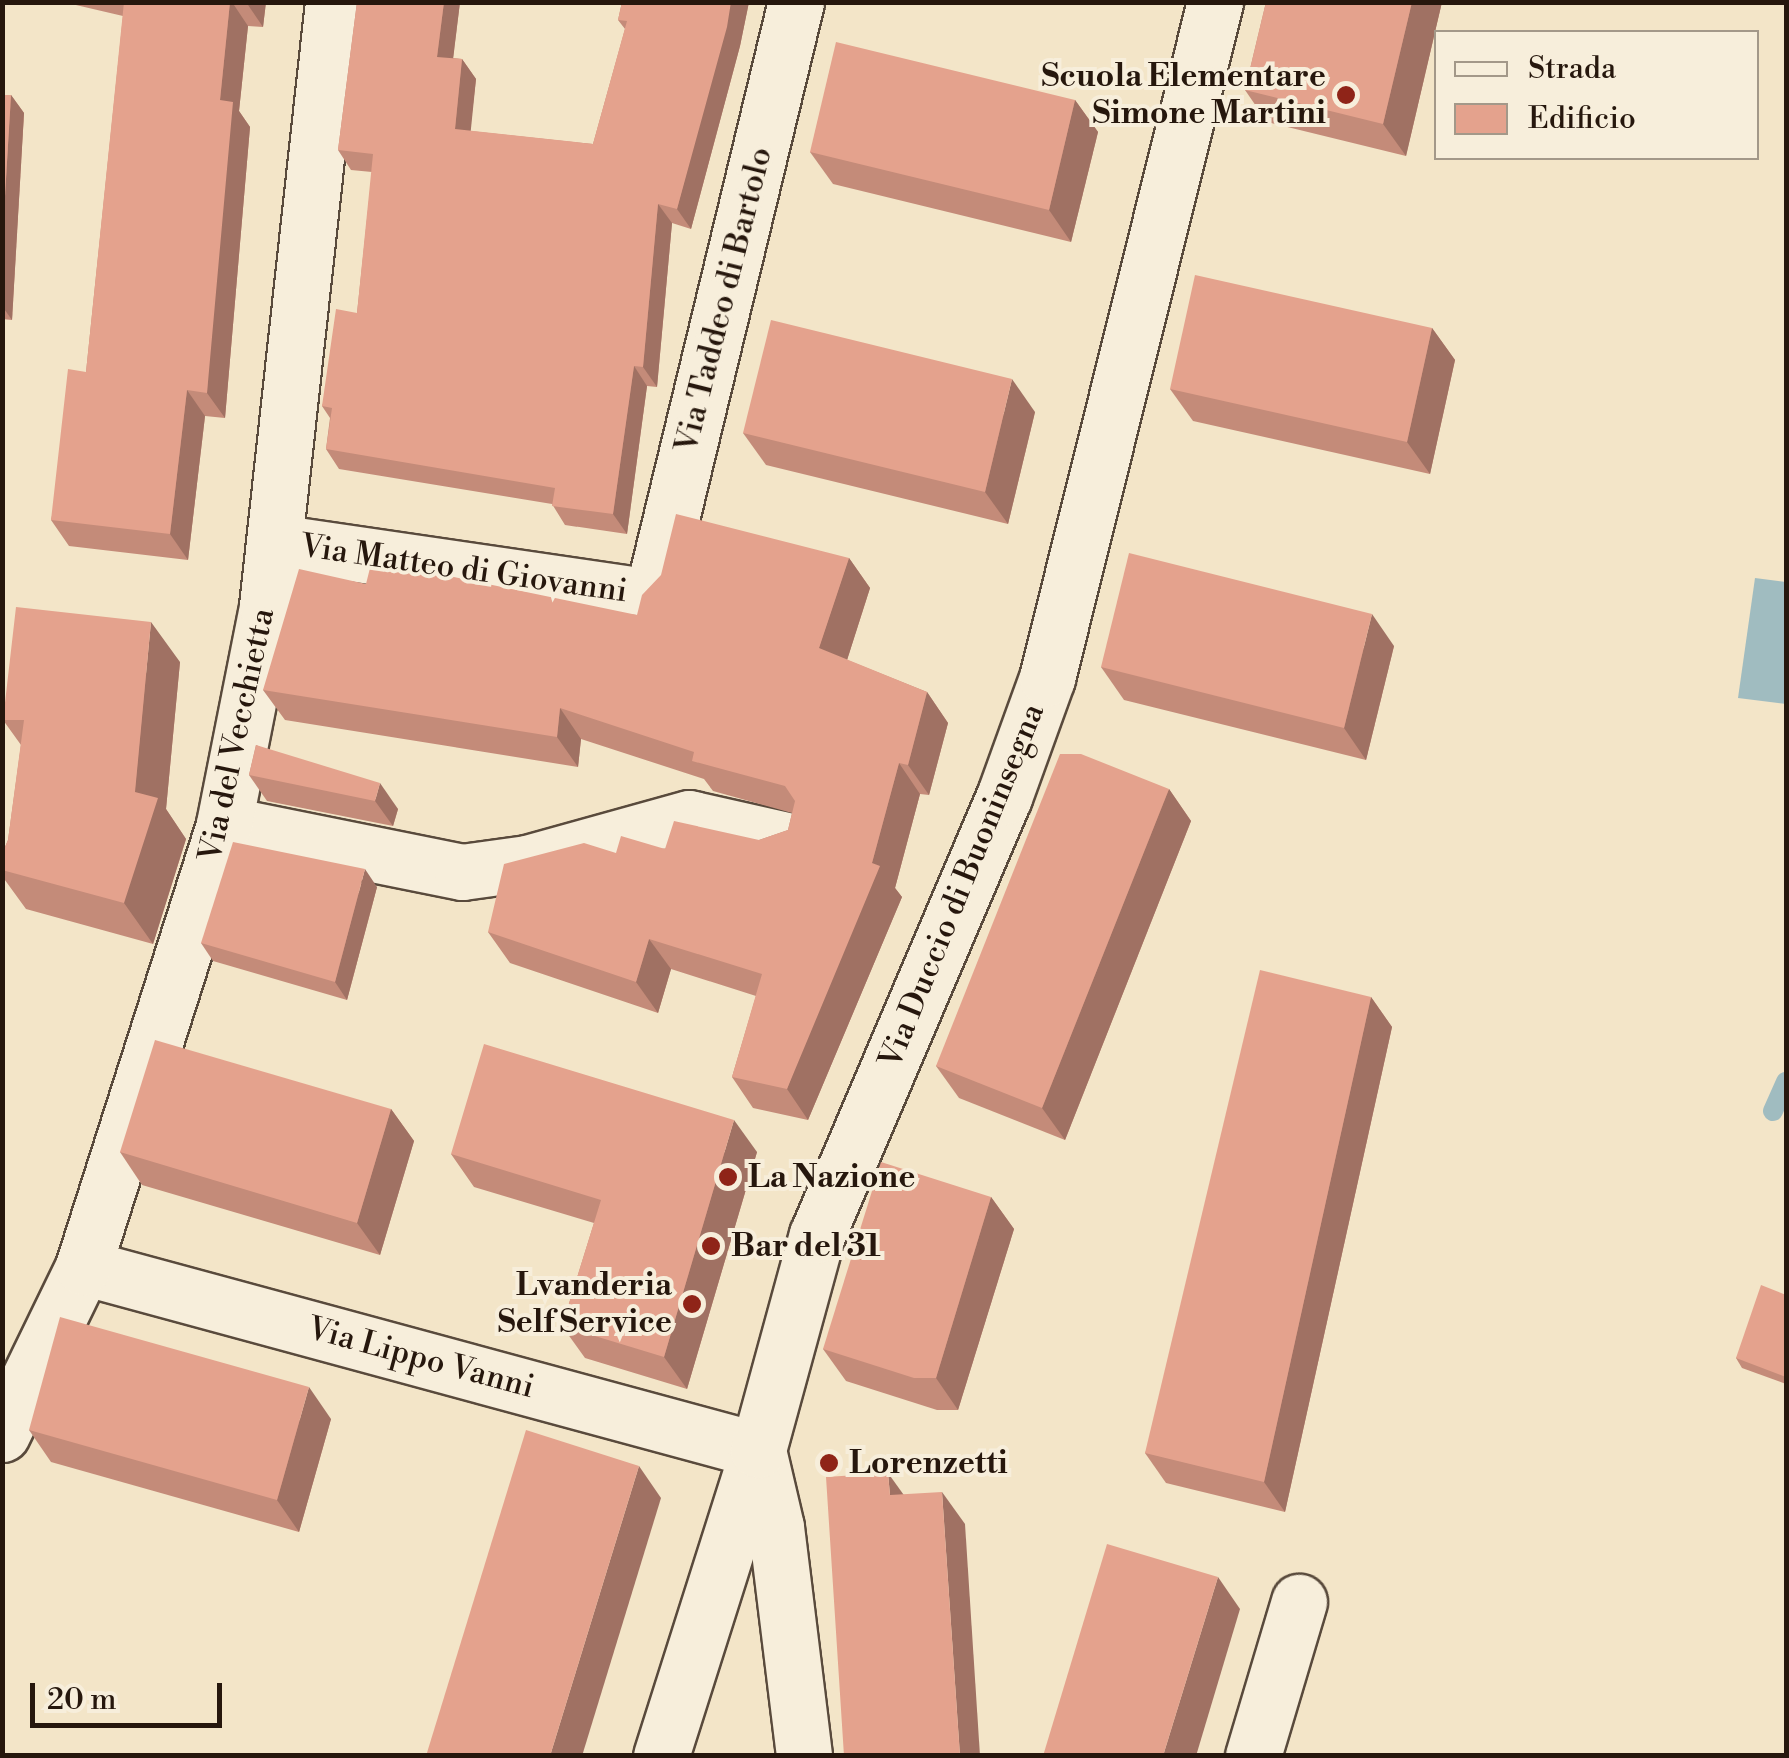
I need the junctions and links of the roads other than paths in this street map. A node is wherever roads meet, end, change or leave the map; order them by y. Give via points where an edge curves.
1 (333, 2) edge
2 (796, 2) edge
3 (1216, 2) edge
4 (275, 542) junction
5 (652, 597) joint
6 (224, 824) junction
7 (786, 840) edge
8 (83, 1266) junction
9 (2, 1434) edge
10 (758, 1450) junction
11 (1299, 1602) dead end
12 (661, 1756) edge
13 (804, 1756) edge
14 (1253, 1756) edge

1 - 4 street, Via del Vecchietta
2 - 5 street, Via Taddeo di Bartolo
3 - 10 street, Via Duccio di Buoninsegna via 1047,678 1004,796 817,1235
4 - 5 street, Via Matteo di Giovanni
4 - 6 street, Via del Vecchietta
6 - 7 street via 462,872 527,863 689,818
6 - 8 street, Via del Vecchietta
8 - 9 street, Via del Vecchietta
8 - 10 street, Via Lippo Vanni
10 - 12 street, Via Duccio di Buoninsegna
10 - 13 street via 776,1527
11 - 14 street

